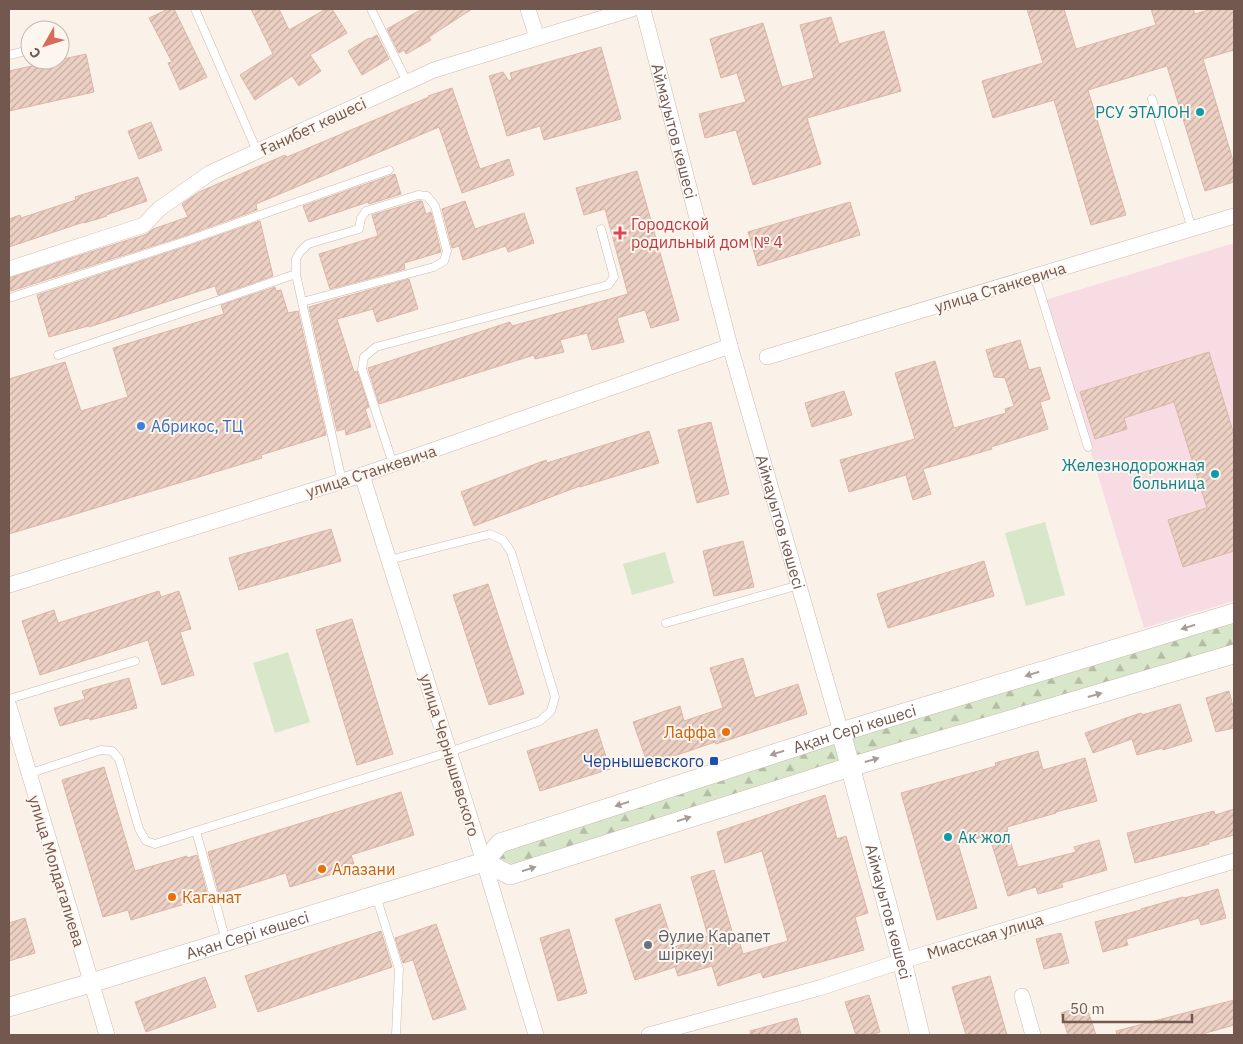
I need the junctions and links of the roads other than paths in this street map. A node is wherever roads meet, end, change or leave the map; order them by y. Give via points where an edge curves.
1 (195, 9) edge
2 (371, 9) edge
3 (528, 9) edge
4 (632, 9) edge
5 (643, 9) edge
6 (537, 38) junction
7 (407, 82) junction
8 (1152, 99) dead end
9 (257, 151) junction
10 (389, 170) dead end
11 (1234, 216) edge
12 (1192, 229) junction
13 (601, 230) dead end
14 (9, 269) edge
15 (296, 274) junction
16 (1035, 276) junction
17 (9, 298) edge
18 (302, 302) junction
19 (730, 346) junction
20 (58, 355) dead end
21 (766, 358) dead end
22 (1088, 447) dead end
23 (392, 464) junction
24 (362, 475) junction
25 (342, 481) junction
26 (389, 560) junction
27 (9, 585) edge
28 (798, 585) junction
29 (1234, 613) edge
30 (666, 623) dead end
31 (1234, 654) edge
32 (135, 661) dead end
33 (9, 700) edge
34 (9, 706) edge
35 (841, 732) junction
36 (449, 752) junction
37 (850, 767) junction
38 (28, 774) junction
39 (196, 831) junction
40 (484, 862) junction
41 (1234, 862) edge
42 (376, 896) junction
43 (226, 942) junction
44 (902, 961) junction
45 (91, 983) junction
46 (1022, 996) dead end
47 (9, 1007) edge
48 (107, 1035) edge
49 (396, 1035) edge
50 (536, 1035) edge
51 (649, 1035) edge
52 (920, 1035) edge
53 (1033, 1035) edge

1 - 9 lane
2 - 7 lane
3 - 6 street
4 - 6 street, Ғанибет көшесі
5 - 19 street, Аймауытов көшесі
6 - 7 street, Ғанибет көшесі via 434,70
7 - 9 street, Ғанибет көшесі
8 - 12 lane
9 - 14 street, Ғанибет көшесі via 210,173 159,209 144,225
10 - 17 lane
11 - 12 street, улица Станкевича
12 - 16 street, улица Станкевича
13 - 23 lane via 614,277 608,284 376,347 364,357 362,369
15 - 18 lane
15 - 18 lane via 296,260 308,244 359,229 366,211 418,195 428,196 435,206 447,251 444,261 434,267
15 - 20 lane
16 - 21 street, улица Станкевича
16 - 22 lane
18 - 25 lane
19 - 23 street, улица Станкевича
19 - 28 street, Аймауытов көшесі
23 - 24 street, улица Станкевича
24 - 25 street, улица Станкевича
24 - 26 street, улица Чернышевского
25 - 27 street, улица Станкевича
26 - 36 street, улица Чернышевского
26 - 36 lane via 490,534 502,540 511,552 555,697 551,711 540,721
28 - 30 lane
28 - 35 street, Аймауытов көшесі
29 -> 35 street, Ақан Сері көшесі
37 -> 31 street
32 - 33 lane
34 - 38 street, улица Молдагалиева
35 - 37 street, Аймауытов көшесі
35 -> 40 street, Ақан Сері көшесі via 500,844
36 - 39 lane
36 - 40 street, улица Чернышевского
40 -> 37 street via 510,875
37 - 44 street, Аймауытов көшесі
38 - 39 lane via 100,750 112,751 119,759 139,829 146,841 155,844
38 - 45 street, улица Молдагалиева
39 - 43 lane
40 - 42 street, Ақан Сері көшесі
40 - 50 street, улица Чернышевского
41 - 44 street, Миасская улица
42 - 43 street, Ақан Сері көшесі
42 - 49 lane via 399,969
43 - 45 street, Ақан Сері көшесі
44 - 51 street, Миасская улица via 819,988
44 - 52 street, Аймауытов көшесі
45 - 47 street, Ақан Сері көшесі
45 - 48 street, улица Молдагалиева
46 - 53 street

